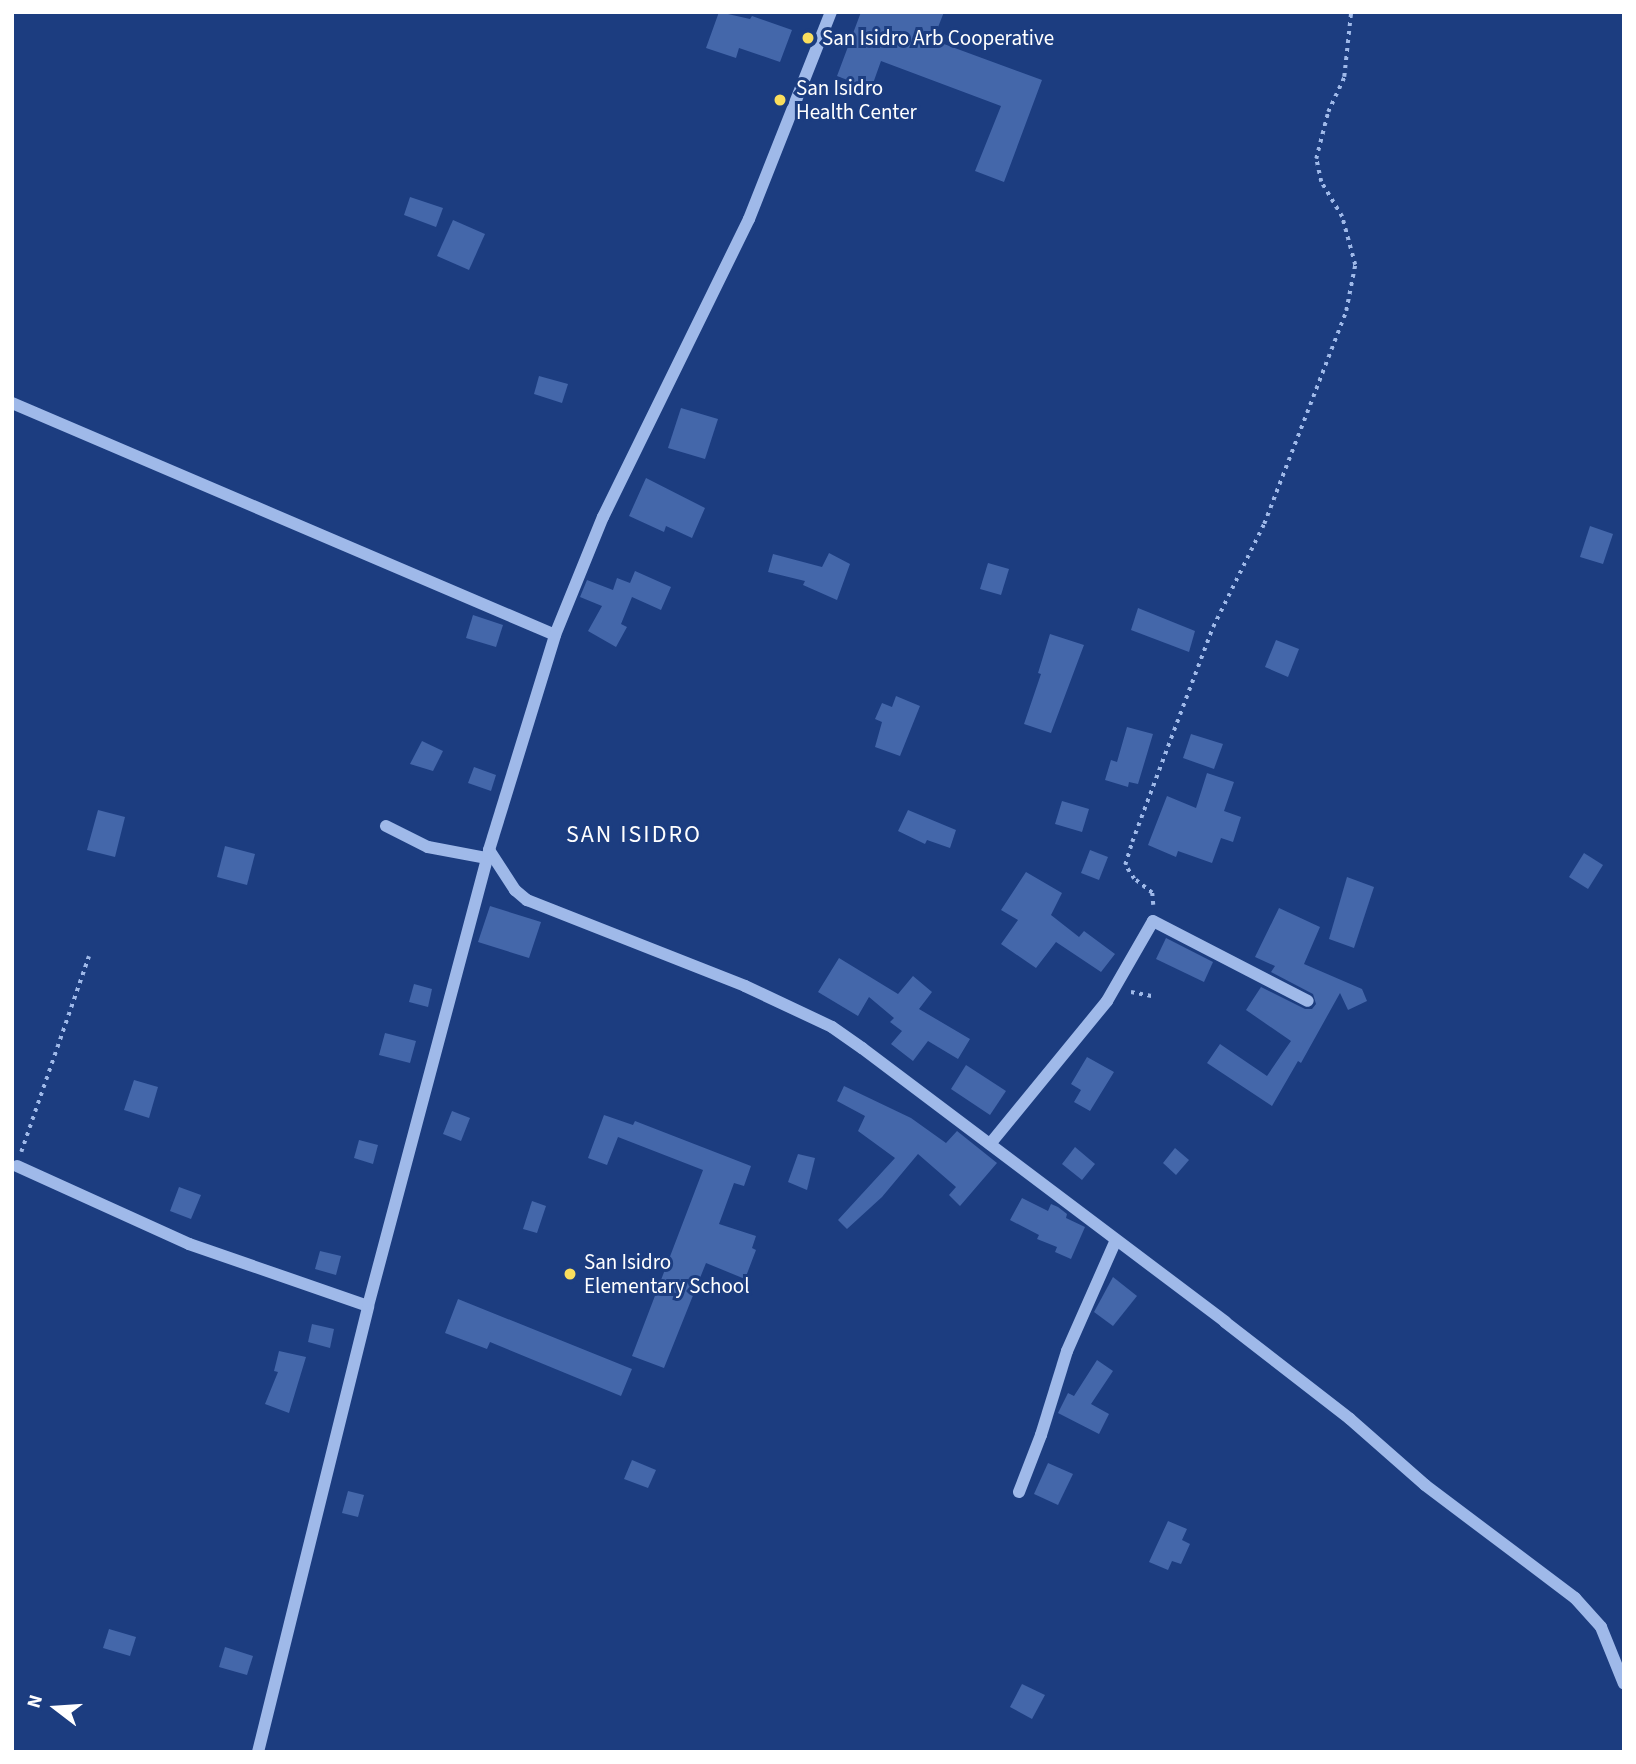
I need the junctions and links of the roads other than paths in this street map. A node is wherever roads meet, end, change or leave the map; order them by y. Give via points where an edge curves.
1 (831, 12) edge
2 (12, 403) edge
3 (555, 635) junction
4 (386, 826) dead end
5 (488, 854) junction
6 (1308, 1001) dead end
7 (990, 1144) junction
8 (17, 1166) road end
9 (1116, 1240) junction
10 (368, 1306) junction
11 (1019, 1492) dead end
12 (1624, 1684) edge
13 (258, 1752) edge

1 - 3 street via 749,219 603,517
2 - 3 street
3 - 5 street
4 - 5 street via 428,847
5 - 7 street via 527,900 745,986 832,1027
5 - 10 street
6 - 7 street via 1153,921 1107,1001
7 - 9 street
8 - 10 street via 188,1244
9 - 11 street via 1077,1326
9 - 12 street via 1574,1598 1601,1628
10 - 13 street

